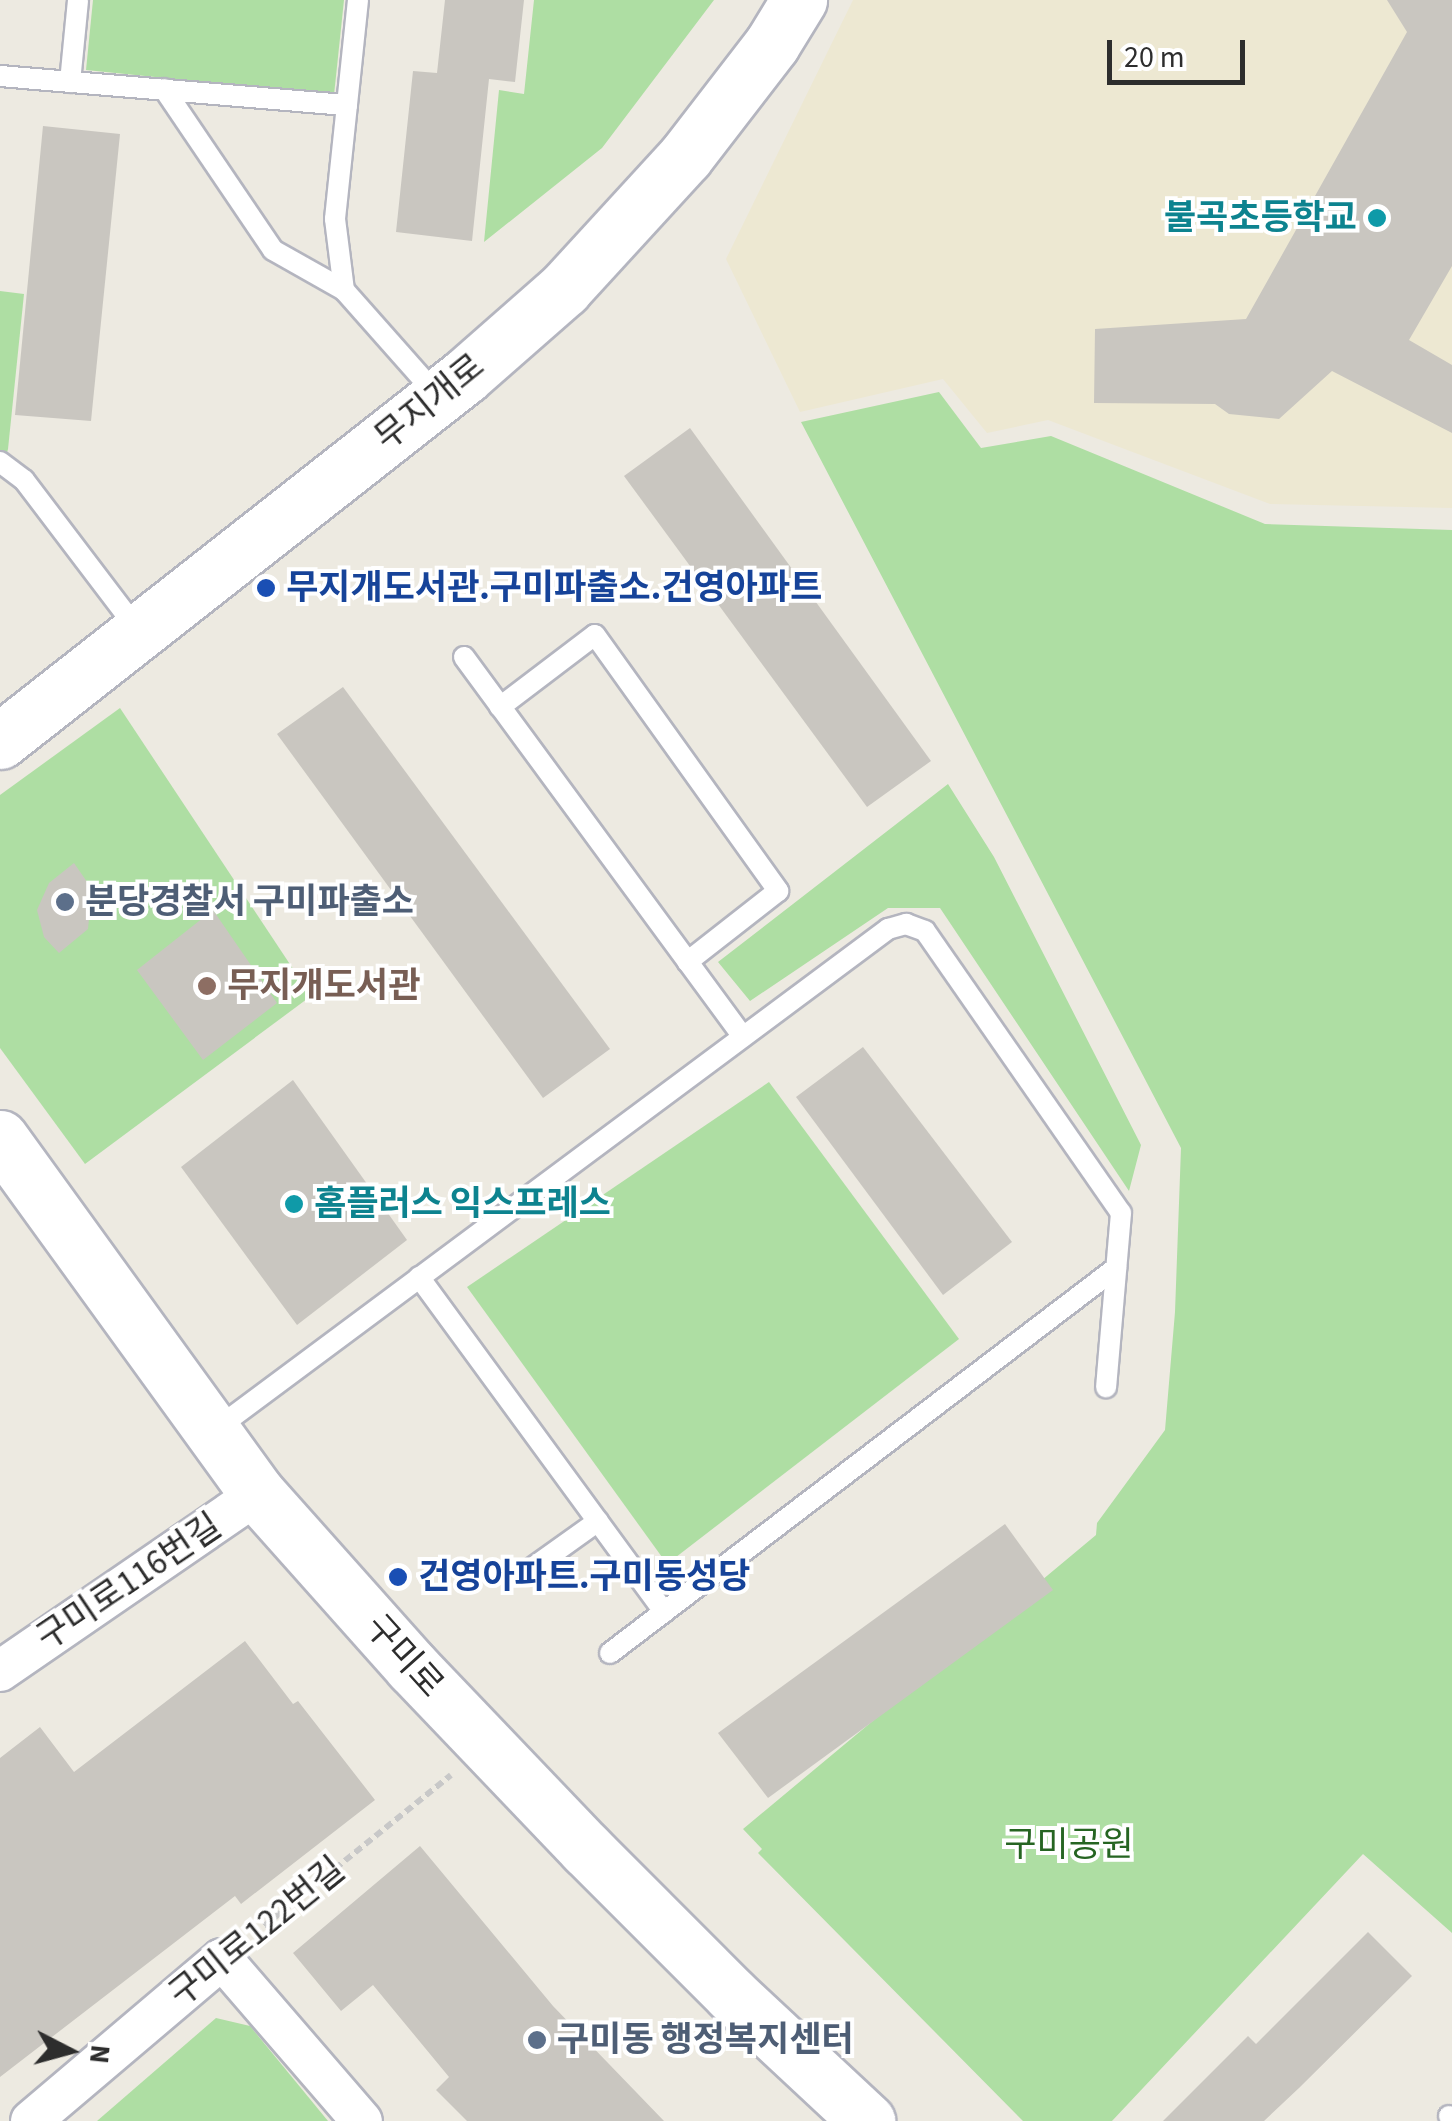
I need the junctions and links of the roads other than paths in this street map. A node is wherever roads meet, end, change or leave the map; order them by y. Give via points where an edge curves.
1 (78, 0) edge
2 (358, 0) edge
3 (799, 0) edge
4 (0, 76) edge
5 (70, 82) junction
6 (164, 89) junction
7 (347, 105) junction
8 (344, 290) junction
9 (438, 396) junction
10 (0, 462) edge
11 (139, 632) junction
12 (464, 658) dead end
13 (500, 708) junction
14 (0, 741) edge
15 (688, 962) junction
16 (743, 1037) junction
17 (0, 1138) edge
18 (1116, 1268) junction
19 (419, 1277) junction
20 (1106, 1387) dead end
21 (210, 1433) junction
22 (258, 1494) junction
23 (598, 1521) junction
24 (524, 1574) dead end
25 (664, 1612) junction
26 (610, 1653) dead end
27 (0, 1671) edge
28 (0, 2114) edge
29 (6, 2121) edge
30 (31, 2121) edge
31 (362, 2121) edge
32 (867, 2121) edge

1 - 5 lane
2 - 7 lane
3 - 9 street, 무지개로 via 685,157 564,288
4 - 5 lane
5 - 6 lane
6 - 7 lane
6 - 8 lane via 274,250
7 - 8 lane via 335,219
8 - 9 lane
9 - 11 street, 무지개로
10 - 11 lane via 24,480
11 - 14 street, 무지개로
12 - 13 lane
13 - 15 lane
13 - 15 lane via 596,636 778,891
15 - 16 lane
16 - 18 lane via 888,929 906,924 925,931 1121,1213
16 - 19 lane
17 - 21 street, 구미로
18 - 20 lane
18 - 25 lane
19 - 21 lane
19 - 23 lane
21 - 22 street, 구미로
22 - 27 street, 구미로116번길
22 - 32 street, 구미로 via 486,1746 732,1996
23 - 24 lane
23 - 25 lane
25 - 26 lane
28 - 29 street
30 - 31 street, 구미로122번길 via 222,1960

